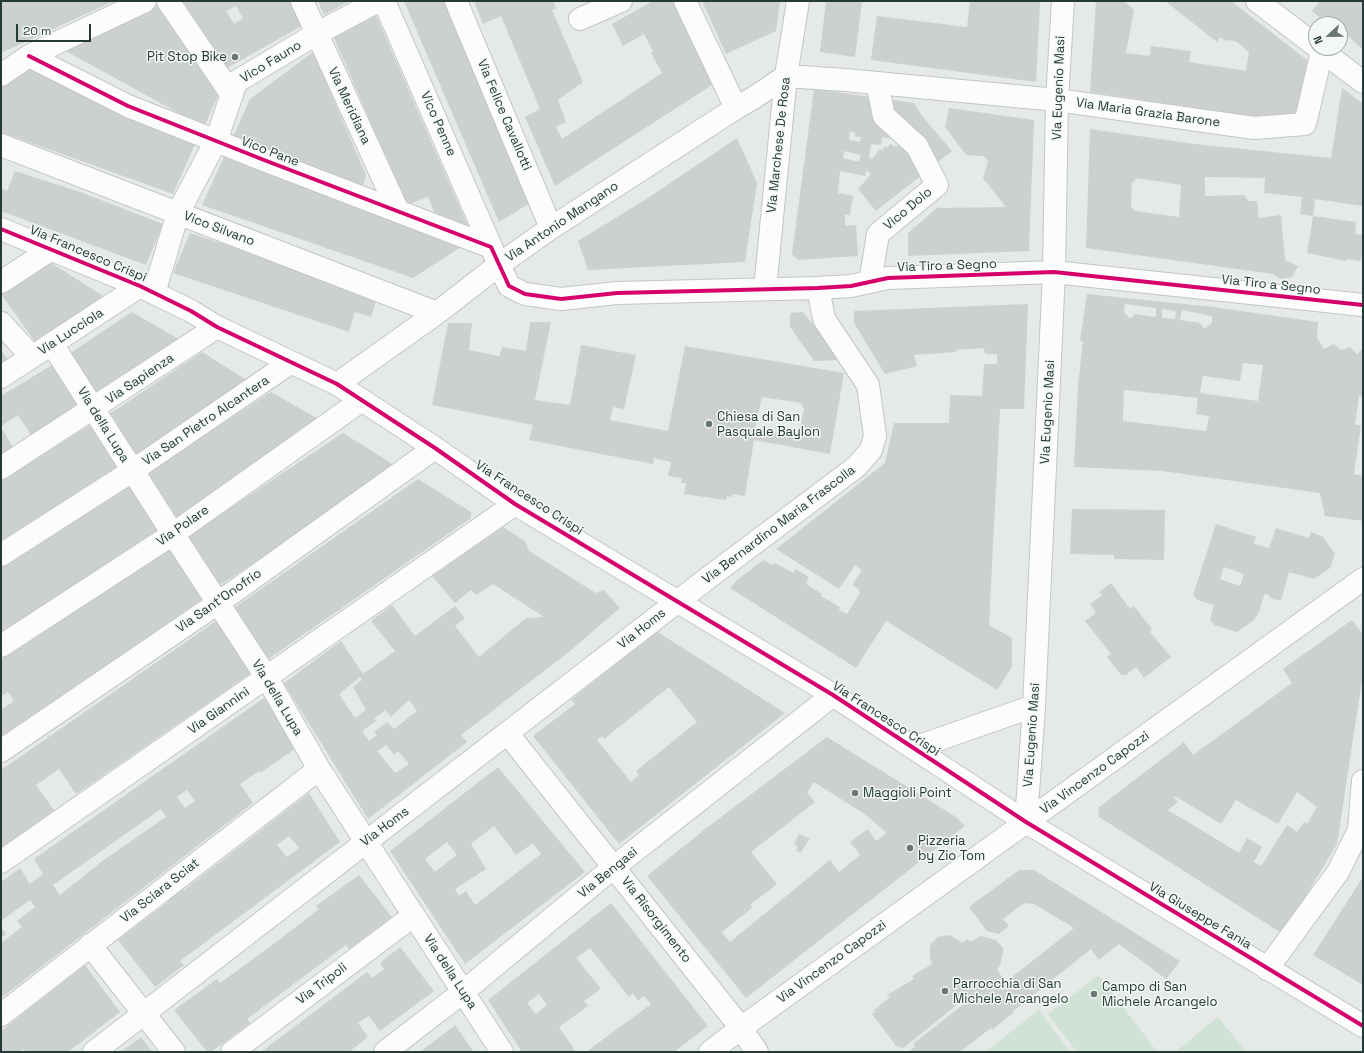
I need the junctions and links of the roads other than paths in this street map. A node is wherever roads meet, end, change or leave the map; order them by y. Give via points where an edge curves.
1 (145, 1) edge
2 (168, 1) edge
3 (302, 1) edge
4 (378, 1) edge
5 (384, 1) edge
6 (456, 1) edge
7 (621, 1) edge
8 (685, 1) edge
9 (798, 1) edge
10 (1063, 1) edge
11 (1257, 1) edge
12 (580, 18) dead end
13 (316, 34) junction
14 (1308, 40) edge
15 (29, 56) junction
16 (1318, 56) edge
17 (1329, 56) edge
18 (1, 75) edge
19 (786, 76) junction
20 (1363, 82) edge
21 (877, 83) junction
22 (232, 95) junction
23 (1057, 100) junction
24 (736, 108) junction
25 (216, 141) junction
26 (1, 145) edge
27 (398, 211) junction
28 (178, 213) junction
29 (551, 228) junction
30 (1, 229) edge
31 (50, 250) junction
32 (495, 256) junction
33 (1054, 272) junction
34 (1, 282) edge
35 (870, 282) junction
36 (818, 288) junction
37 (765, 289) junction
38 (147, 290) junction
39 (1363, 305) edge
40 (437, 313) junction
41 (1, 323) edge
42 (217, 327) junction
43 (52, 344) junction
44 (32, 357) junction
45 (290, 364) junction
46 (1, 377) edge
47 (337, 384) junction
48 (362, 400) junction
49 (93, 409) junction
50 (435, 448) junction
51 (1, 468) edge
52 (132, 471) junction
53 (515, 504) junction
54 (172, 534) junction
55 (1, 555) edge
56 (1363, 579) edge
57 (677, 602) junction
58 (218, 603) junction
59 (1, 646) edge
60 (267, 678) junction
61 (833, 695) junction
62 (1034, 706) junction
63 (508, 734) junction
64 (914, 748) junction
65 (1, 750) edge
66 (319, 769) junction
67 (1363, 781) edge
68 (1026, 822) junction
69 (366, 841) junction
70 (1, 862) edge
71 (614, 867) junction
72 (413, 916) junction
73 (90, 945) junction
74 (1267, 969) junction
75 (463, 992) junction
76 (145, 1014) junction
77 (1, 1015) edge
78 (1363, 1026) edge
79 (741, 1028) junction
80 (94, 1052) edge
81 (174, 1052) edge
82 (232, 1052) edge
83 (384, 1052) edge
84 (502, 1052) edge
85 (710, 1052) edge
86 (757, 1052) edge

1 - 15 street
2 - 22 street
3 - 13 street, Via Meridiana
4 - 13 street, Vico Fauno
5 - 32 street, Vico Penne
6 - 29 street, Via Felice Cavallotti
7 - 12 street
8 - 24 street
9 - 19 street, Via Marchese De Rosa
10 - 23 street, Via Eugenio Masi
11 - 14 street
13 - 22 street, Vico Fauno via 236,82
13 - 27 street, Via Meridiana
15 - 18 street
15 - 25 street, Vico Pane via 128,106
16 - 23 street, Via Maria Grazia Barone via 1305,124 1254,128
17 - 20 street
19 - 21 street, Via Maria Grazia Barone
19 - 24 street, Via Antonio Mangano
19 - 37 street, Via Marchese De Rosa
21 - 23 street, Via Maria Grazia Barone
21 - 35 street, Vico Dolo via 884,116 917,146 937,185 878,234
22 - 25 street, Vico Fauno
23 - 33 street, Via Eugenio Masi
24 - 29 street, Via Antonio Mangano
25 - 27 street, Vico Pane
25 - 28 street, Vico Fauno
26 - 28 street, Vico Silvano
27 - 32 street, Vico Pane
28 - 38 street, Vico Fauno
28 - 40 street, Vico Silvano
29 - 32 street, Via Antonio Mangano
30 - 31 street, Via Francesco Crispi
31 - 34 street
31 - 38 street, Via Francesco Crispi
32 - 37 street, Via Tiro a Segno via 509,286 525,294 561,299 617,292
32 - 40 street, Via Antonio Mangano
33 - 35 street, Via Tiro a Segno via 888,278
33 - 39 street, Via Tiro a Segno
33 - 62 street, Via Eugenio Masi
35 - 36 street, Via Tiro a Segno
36 - 37 street, Via Tiro a Segno
36 - 57 street, Via Bernardino Maria Frascolla via 824,319 868,385 875,436 870,450 856,468
38 - 42 street, Via Francesco Crispi
38 - 43 street, Via Lucciola
40 - 47 street, Via Antonio Mangano
41 - 44 street
42 - 45 street, Via Francesco Crispi
42 - 49 street, Via Sapienza
43 - 44 street, Via Lucciola
43 - 49 street, Via della Lupa
44 - 46 street, Via Lucciola
45 - 47 street, Via Francesco Crispi
45 - 52 street, Via San Pietro Alcantera
47 - 48 street, Via Francesco Crispi
48 - 50 street, Via Francesco Crispi
48 - 54 street, Via Polare
49 - 51 street, Via Sapienza
49 - 52 street, Via della Lupa
50 - 53 street, Via Francesco Crispi
50 - 58 street, Via Sant'Onofrio
52 - 54 street, Via della Lupa
52 - 55 street, Via San Pietro Alcantera
53 - 57 street, Via Francesco Crispi
53 - 60 street, Via Giannini
54 - 58 street, Via della Lupa
54 - 59 street, Via Polare
56 - 68 street, Via Vincenzo Capozzi
57 - 61 street, Via Francesco Crispi
57 - 63 street, Via Homs
58 - 60 street, Via della Lupa
58 - 65 street, Via Sant'Onofrio
60 - 66 street, Via della Lupa
60 - 70 street, Via Giannini
61 - 64 street, Via Francesco Crispi
61 - 71 street, Via Bengasi
62 - 64 street, Via Francesco Crispi
62 - 68 street, Via Eugenio Masi
63 - 69 street, Via Homs
63 - 71 street, Via Risorgimento
64 - 68 street, Via Francesco Crispi
66 - 69 street, Via della Lupa
66 - 73 street, Via Sciara Sciat
67 - 74 street via 1358,830 1338,872
68 - 74 street, Via Giuseppe Fania
68 - 79 street, Via Vincenzo Capozzi
69 - 72 street, Via della Lupa
69 - 76 street, Via Homs
71 - 75 street, Via Bengasi
71 - 79 street, Via Risorgimento
72 - 75 street, Via della Lupa
72 - 82 street, Via Tripoli
73 - 76 street
73 - 77 street, Via Sciara Sciat
74 - 78 street, Via Giuseppe Fania
75 - 83 street, Via Bengasi
75 - 84 street, Via della Lupa
76 - 80 street, Via Homs
76 - 81 street
79 - 85 street, Via Vincenzo Capozzi
79 - 86 street, Via Risorgimento

